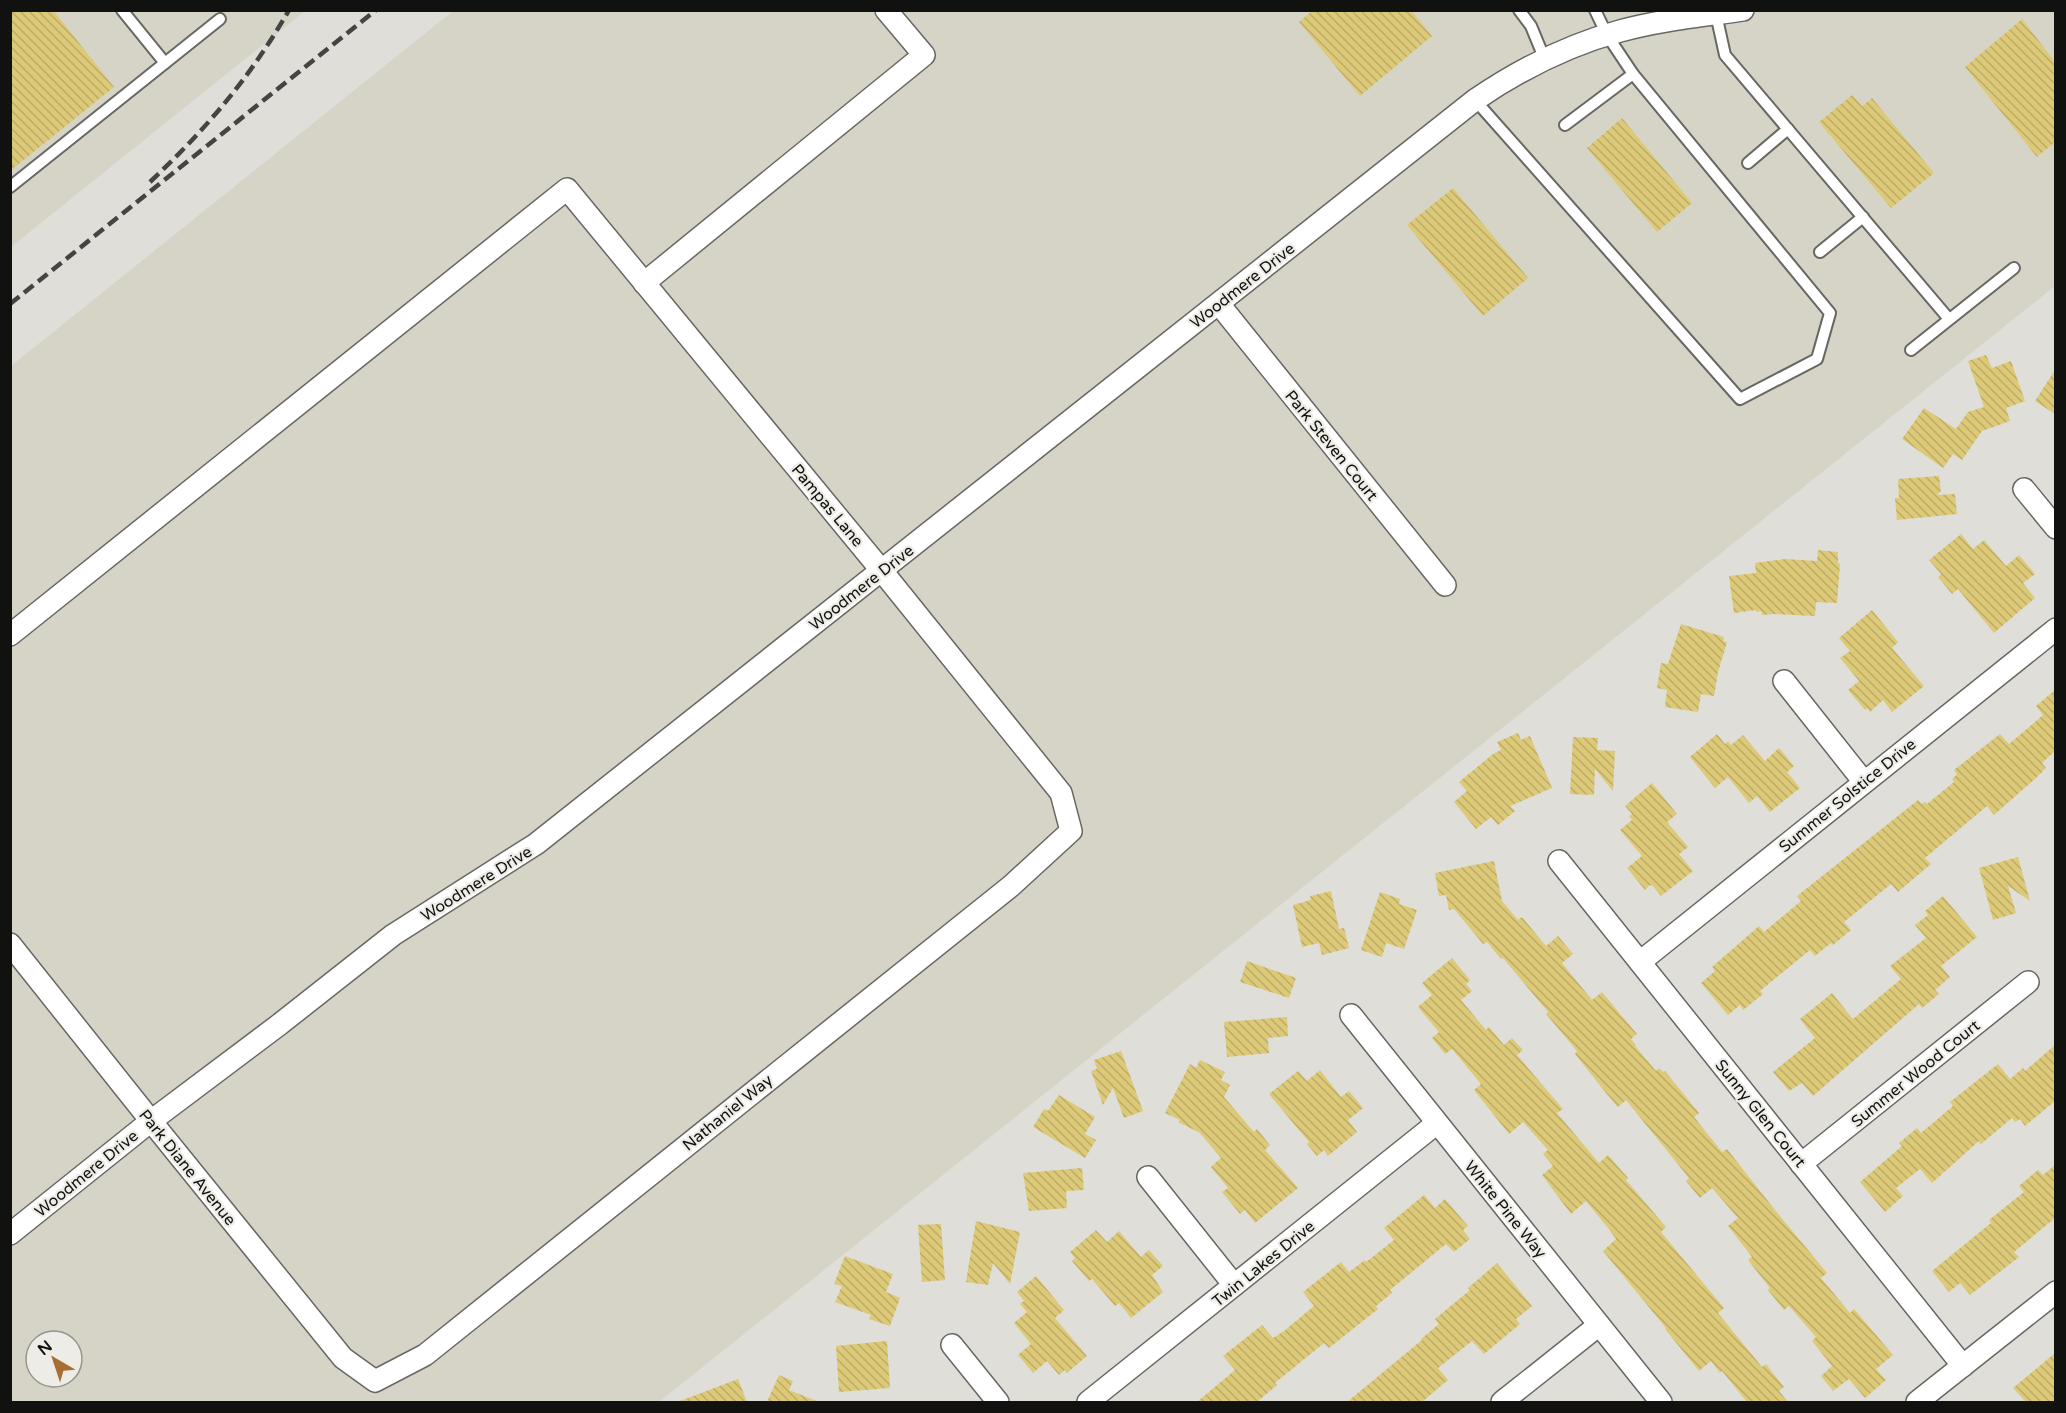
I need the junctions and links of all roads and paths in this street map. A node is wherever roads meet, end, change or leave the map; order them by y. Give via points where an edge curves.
1 (122, 10) edge
2 (886, 10) edge
3 (1519, 10) edge
4 (1595, 10) edge
5 (1743, 10) edge
6 (1716, 14) junction
7 (220, 19) dead end
8 (1607, 35) junction
9 (1545, 60) junction
10 (165, 63) junction
11 (1633, 74) junction
12 (1475, 100) junction
13 (1564, 125) dead end
14 (1788, 129) junction
15 (1748, 163) dead end
16 (10, 187) edge
17 (1863, 217) junction
18 (1820, 252) dead end
19 (2014, 268) dead end
20 (644, 283) junction
21 (1219, 304) junction
22 (1949, 319) junction
23 (1911, 350) dead end
24 (2024, 489) dead end
25 (2055, 528) edge
26 (882, 571) junction
27 (1445, 585) dead end
28 (2055, 629) edge
29 (10, 636) edge
30 (1784, 681) dead end
31 (1864, 782) junction
32 (1071, 831) joint
33 (1559, 861) dead end
34 (10, 944) edge
35 (1640, 962) junction
36 (2028, 982) dead end
37 (1351, 1015) dead end
38 (150, 1121) junction
39 (1437, 1123) junction
40 (1801, 1164) junction
41 (1148, 1177) dead end
42 (10, 1234) edge
43 (1234, 1285) junction
44 (2055, 1292) edge
45 (1599, 1325) junction
46 (952, 1346) dead end
47 (1963, 1366) junction
48 (375, 1381) joint
49 (998, 1402) edge
50 (1088, 1402) edge
51 (1502, 1402) edge
52 (1661, 1402) edge
53 (1917, 1402) edge

1 - 10 lane
2 - 20 street via 924,56
3 - 9 lane via 1531,26
4 - 8 lane
5 - 6 street, Woodmere Drive
6 - 8 street, Woodmere Drive
6 - 14 lane via 1725,55
7 - 10 lane
8 - 9 street, Woodmere Drive
8 - 11 lane
9 - 12 street, Woodmere Drive
10 - 16 lane
11 - 12 lane via 1830,313 1817,359 1740,399
11 - 13 lane
12 - 21 street, Woodmere Drive
14 - 15 lane
14 - 17 lane
17 - 18 lane
17 - 22 lane
19 - 22 lane
20 - 26 street, Pampas Lane
20 - 29 street, Pampas Lane via 567,189
21 - 26 street, Woodmere Drive
21 - 27 street, Park Steven Court
22 - 23 lane
24 - 25 street
26 - 32 street, Pampas Lane via 1061,792
26 - 38 street, Woodmere Drive via 536,844 393,935
28 - 31 street, Summer Solstice Drive
30 - 31 street
31 - 35 street, Summer Solstice Drive
32 - 48 street, Nathaniel Way via 1011,886 424,1355
33 - 35 street, Sunny Glen Court
34 - 38 street, Park Diane Avenue
35 - 40 street, Sunny Glen Court
36 - 40 street, Summer Wood Court
37 - 39 street, White Pine Way
38 - 42 street, Woodmere Drive
38 - 48 street, Park Diane Avenue via 343,1358
39 - 43 street, Twin Lakes Drive
39 - 45 street, White Pine Way
40 - 47 street, Sunny Glen Court
41 - 43 street
43 - 50 street, Twin Lakes Drive
44 - 47 street
45 - 51 street
45 - 52 street, White Pine Way
46 - 49 street
47 - 53 street

